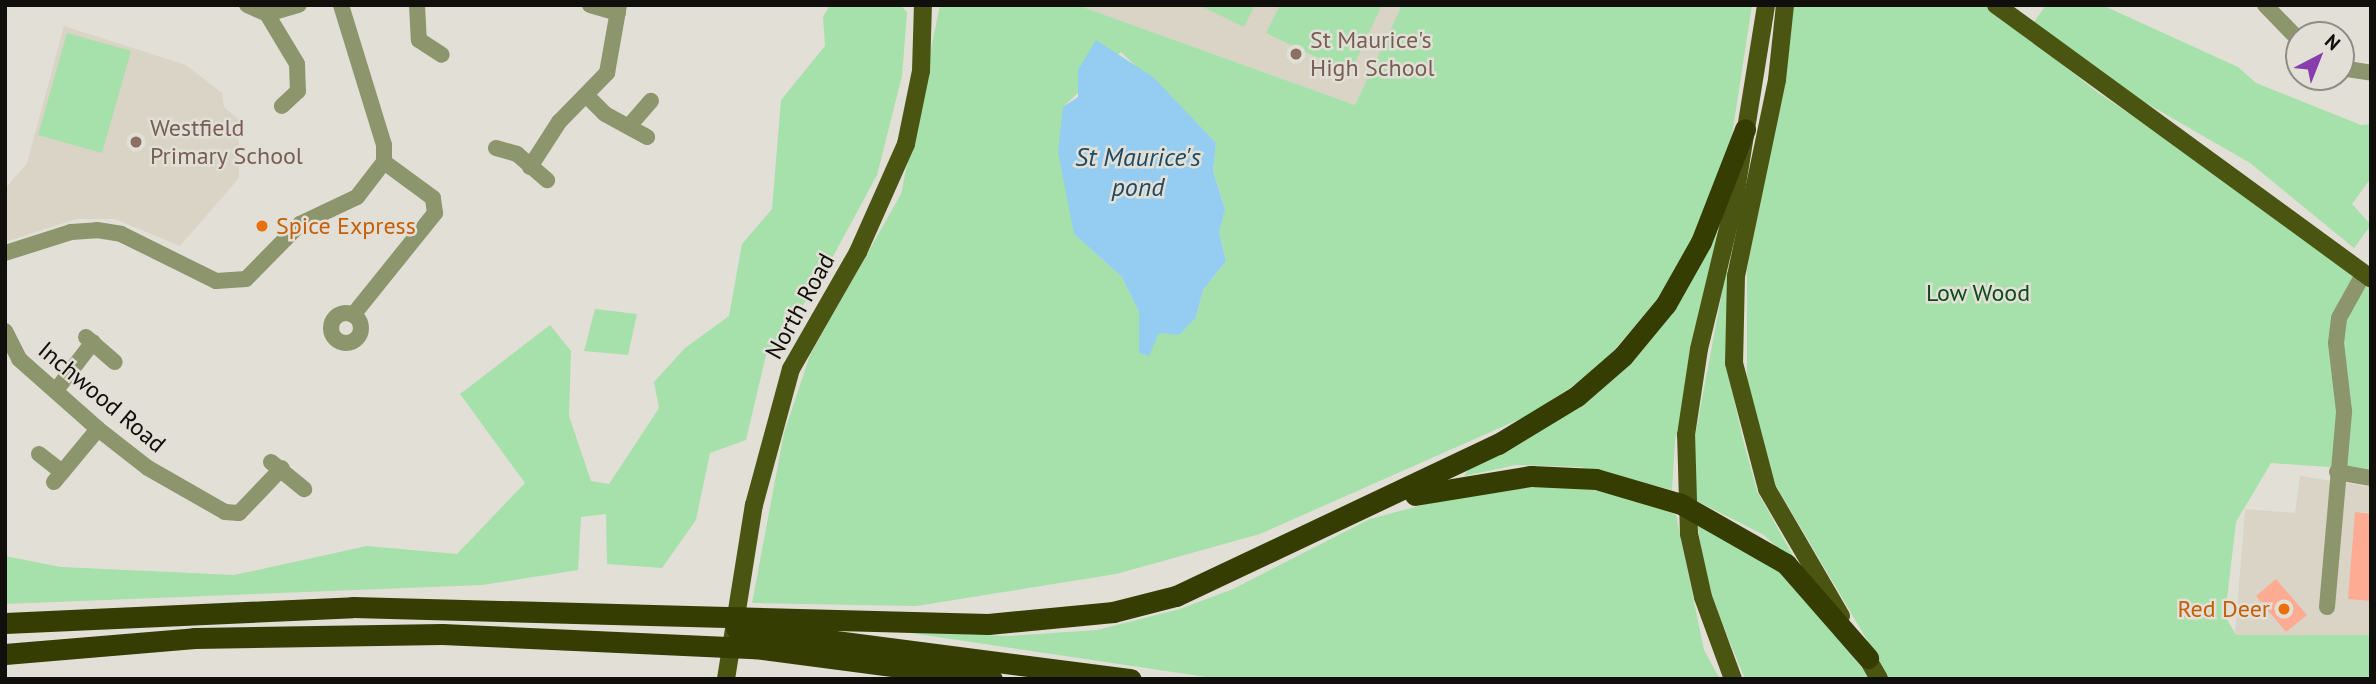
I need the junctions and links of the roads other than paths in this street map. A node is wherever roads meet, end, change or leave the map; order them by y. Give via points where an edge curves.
1 (247, 5) edge
2 (299, 5) edge
3 (341, 5) edge
4 (417, 5) edge
5 (590, 5) edge
6 (923, 5) edge
7 (1766, 5) edge
8 (1785, 5) edge
9 (1996, 5) edge
10 (2265, 5) edge
11 (619, 9) edge
12 (267, 14) junction
13 (2285, 26) edge
14 (442, 55) dead end
15 (587, 96) junction
16 (651, 101) dead end
17 (282, 106) dead end
18 (631, 125) junction
19 (1745, 129) junction
20 (647, 137) dead end
21 (496, 148) dead end
22 (384, 162) junction
23 (530, 167) junction
24 (547, 180) dead end
25 (5, 253) edge
26 (2367, 276) edge
27 (353, 315) dead end
28 (5, 331) edge
29 (115, 362) dead end
30 (57, 388) junction
31 (98, 429) junction
32 (39, 454) dead end
33 (2337, 472) junction
34 (2371, 478) edge
35 (304, 489) dead end
36 (1373, 506) junction
37 (2328, 607) dead end
38 (577, 613) junction
39 (5, 623) edge
40 (5, 654) edge
41 (1868, 658) junction
42 (726, 679) edge
43 (992, 679) edge
44 (1131, 679) edge
45 (1733, 679) edge
46 (1880, 679) edge

1 - 12 street
2 - 12 street
3 - 22 street via 384,145
4 - 14 street via 419,40
5 - 11 street
6 - 42 main road, North Road via 921,71 906,144 858,252 791,369 754,505
7 - 19 main road
8 - 41 main road via 1777,80 1736,276 1734,363 1768,489 1804,560
9 - 26 main road
10 - 13 street
11 - 15 street via 607,73
12 - 17 street via 297,64 298,92
15 - 18 street via 605,114
15 - 23 street via 559,122
16 - 18 street
18 - 20 street
19 - 36 highway via 1687,268 1623,356 1538,422
19 - 45 main road via 1686,435 1689,534 1703,597
21 - 23 street via 517,154
22 - 25 street via 357,197 300,224 246,279 236,282 216,281 121,234 97,230 71,232
22 - 27 street via 433,198 435,213
23 - 24 street
26 - 33 street via 2345,303 2337,331 2344,411
28 - 30 street, Inchwood Road via 19,359
29 - 30 street via 90,340
30 - 31 street, Inchwood Road
31 - 32 street via 58,477
31 - 35 street, Inchwood Road via 148,468 225,512 239,513 276,465
33 - 34 street
33 - 37 street
36 - 38 highway via 1176,596 1052,621
36 - 41 highway via 1459,484 1531,476 1596,479 1681,504 1786,564
38 - 39 highway via 353,607
38 - 44 highway via 859,640
40 - 43 highway via 194,638 442,634 755,649
41 - 46 main road

